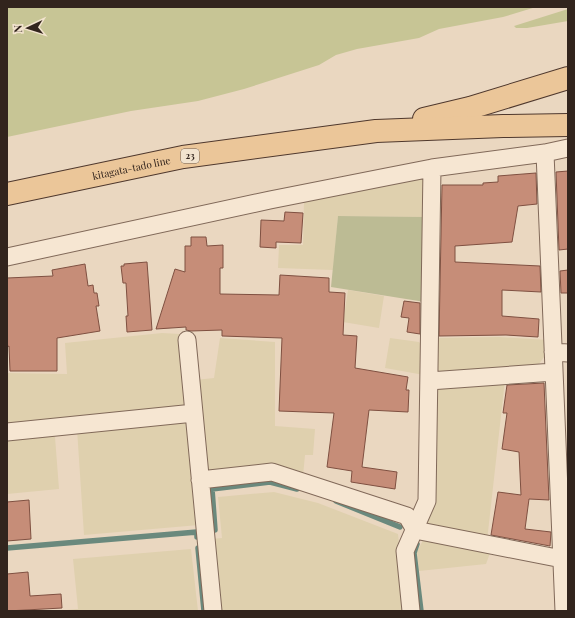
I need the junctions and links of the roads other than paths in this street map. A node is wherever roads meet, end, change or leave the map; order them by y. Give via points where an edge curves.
1 (568, 78) edge
2 (568, 125) edge
3 (376, 131) junction
4 (568, 148) edge
5 (545, 153) junction
6 (432, 168) junction
7 (7, 194) edge
8 (7, 257) edge
9 (187, 340) dead end
10 (561, 353) edge
11 (554, 372) junction
12 (429, 381) junction
13 (194, 413) junction
14 (7, 432) edge
15 (200, 480) junction
16 (415, 530) junction
17 (562, 559) junction
18 (213, 611) edge
19 (411, 611) edge
20 (564, 611) edge

1 - 3 main road, 23 via 470,108
2 - 3 main road
3 - 7 main road, kitagata-tado line / 23 via 183,157
4 - 5 street
5 - 6 street
5 - 10 street
6 - 8 street
6 - 12 street
9 - 13 street
10 - 11 street
11 - 12 street
11 - 17 street
12 - 16 street via 427,501
13 - 14 street
13 - 15 street
15 - 16 street via 272,472 406,516
15 - 18 street
16 - 17 street
16 - 19 street via 405,551
17 - 20 street

